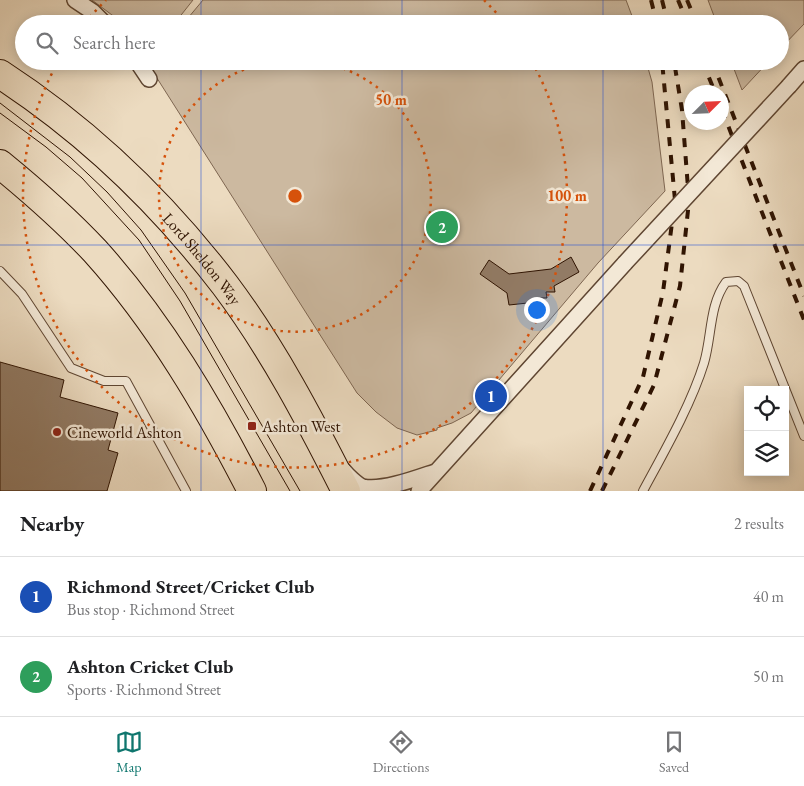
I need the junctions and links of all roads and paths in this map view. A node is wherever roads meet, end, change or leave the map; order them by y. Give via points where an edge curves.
1 (75, 0) edge
2 (96, 15) edge
3 (804, 69) edge
4 (142, 70) edge
5 (0, 74) edge
6 (149, 79) dead end
7 (0, 164) edge
8 (0, 271) edge
9 (804, 436) edge
10 (327, 453) junction
11 (437, 471) junction
12 (186, 491) edge
13 (252, 491) edge
14 (346, 491) edge
15 (419, 491) edge
16 (643, 491) edge

1 - 2 street
3 - 11 street, bridge
4 - 6 street
5 - 10 highway, Lord Sheldon Way via 94,145 160,207 231,293 274,357
7 - 13 highway via 94,251 127,291 175,357
8 - 12 lane via 22,294 70,368 104,381 126,381
9 - 16 lane via 744,286 738,281 726,282 712,317 704,363 670,443
10 - 11 street via 363,487 392,486
10 - 14 highway, Lord Sheldon Way
11 - 15 street

